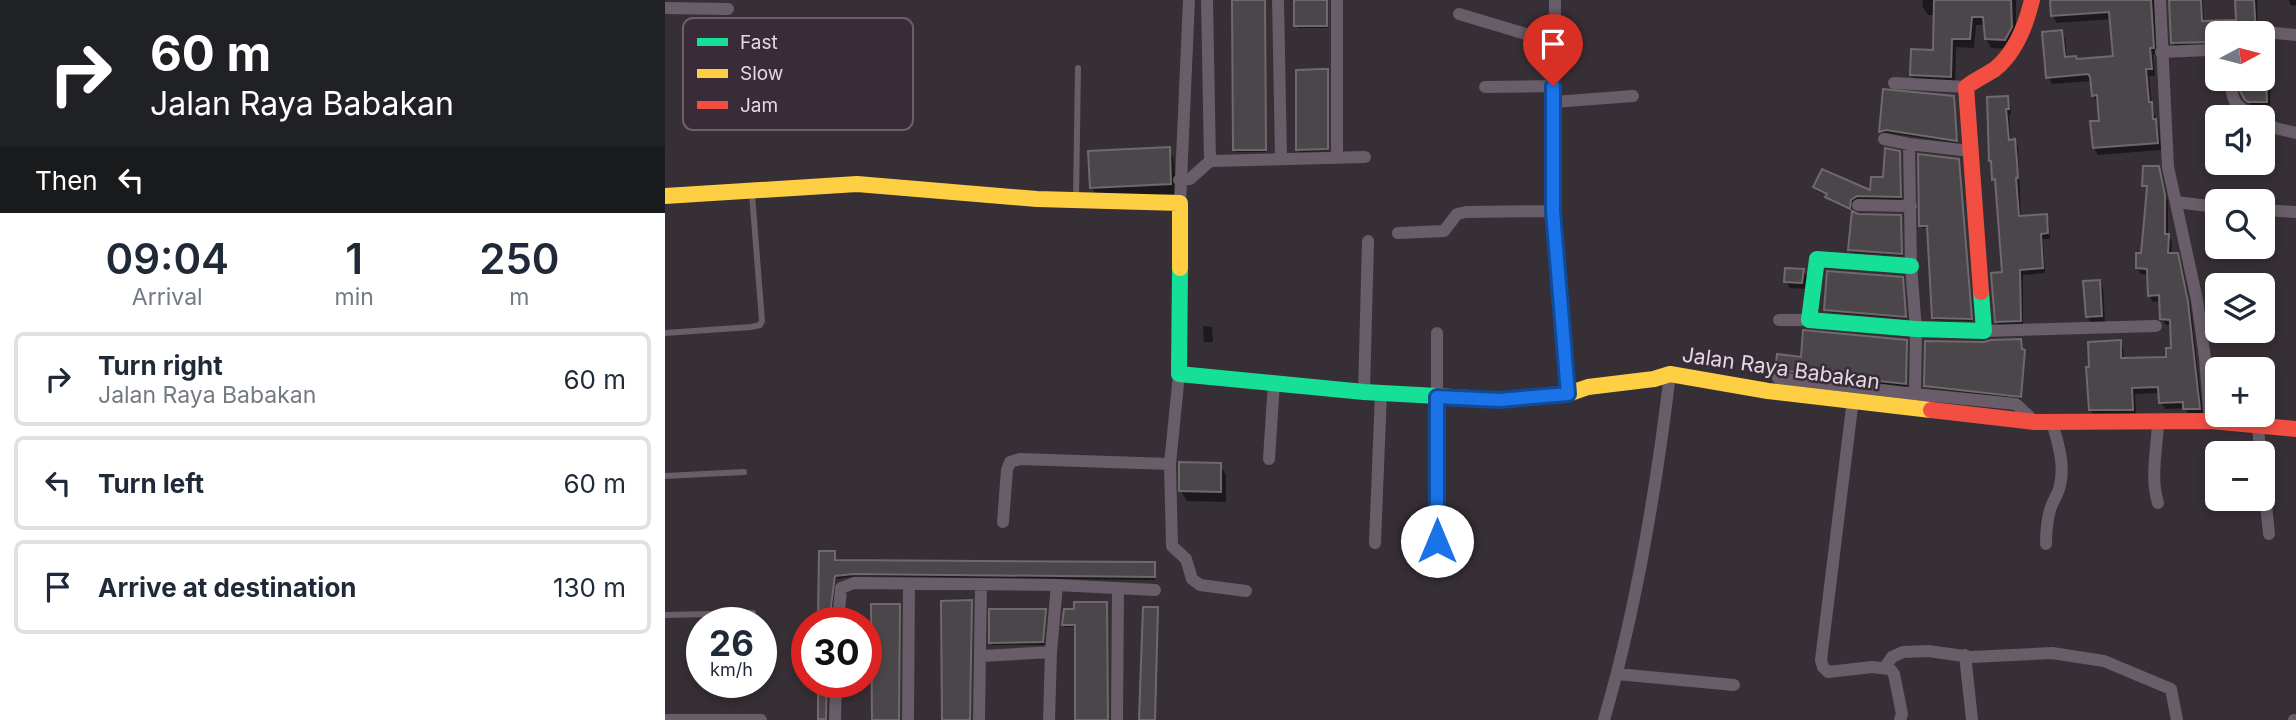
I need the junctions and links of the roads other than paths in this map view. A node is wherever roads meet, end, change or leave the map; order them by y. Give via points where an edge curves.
1 (1189, 0) edge
2 (1207, 0) edge
3 (1279, 0) edge
4 (1337, 0) edge
5 (1555, 0) edge
6 (2032, 0) edge
7 (2160, 0) edge
8 (665, 8) edge
9 (727, 9) dead end
10 (1459, 14) dead end
11 (2275, 33) edge
12 (2296, 36) edge
13 (1553, 42) junction
14 (2205, 50) edge
15 (2161, 52) junction
16 (1078, 68) dead end
17 (1894, 83) dead end
18 (1553, 86) junction
19 (1485, 88) dead end
20 (1966, 88) junction
21 (1633, 96) dead end
22 (1554, 102) junction
23 (2275, 128) edge
24 (2296, 133) edge
25 (1884, 139) dead end
26 (1909, 144) junction
27 (1970, 151) junction
28 (1337, 157) junction
29 (1365, 157) dead end
30 (1281, 158) junction
31 (1210, 161) junction
32 (1179, 180) junction
33 (752, 192) junction
34 (665, 196) edge
35 (1076, 200) junction
36 (2176, 202) junction
37 (1180, 203) junction
38 (1858, 205) dead end
39 (1911, 206) junction
40 (2205, 206) edge
41 (1553, 211) junction
42 (2275, 211) edge
43 (2296, 212) edge
44 (1398, 233) dead end
45 (1368, 241) dead end
46 (1911, 266) junction
47 (1779, 320) dead end
48 (1809, 320) junction
49 (2156, 326) dead end
50 (1916, 329) junction
51 (1984, 331) junction
52 (665, 333) edge
53 (1437, 333) dead end
54 (2205, 358) edge
55 (1179, 374) junction
56 (1670, 374) junction
57 (1778, 378) dead end
58 (1274, 382) junction
59 (1364, 392) junction
60 (1381, 393) junction
61 (1568, 394) junction
62 (1915, 394) junction
63 (1437, 397) junction
64 (1853, 399) junction
65 (2205, 421) edge
66 (2043, 422) junction
67 (2158, 422) junction
68 (2275, 427) edge
69 (2296, 429) edge
70 (1269, 458) dead end
71 (1170, 464) junction
72 (744, 472) dead end
73 (665, 476) edge
74 (2158, 503) dead end
75 (2267, 511) edge
76 (1003, 522) dead end
77 (2269, 534) dead end
78 (1437, 541) dead end
79 (1375, 543) dead end
80 (2046, 544) dead end
81 (909, 584) junction
82 (981, 584) junction
83 (1056, 585) junction
84 (1118, 589) junction
85 (1155, 590) dead end
86 (1246, 592) dead end
87 (839, 607) edge
88 (665, 615) edge
89 (686, 615) edge
90 (1051, 652) junction
91 (1965, 655) junction
92 (981, 656) junction
93 (1885, 667) junction
94 (1617, 674) junction
95 (1734, 685) dead end
96 (836, 698) edge
97 (665, 720) edge
98 (725, 720) edge
99 (761, 720) edge
100 (835, 720) edge
101 (908, 720) edge
102 (979, 720) edge
103 (1049, 720) edge
104 (1117, 720) edge
105 (1604, 720) edge
106 (1900, 720) edge
107 (1972, 720) edge
108 (2177, 720) edge

1 - 32 street
2 - 31 street
3 - 30 street
4 - 28 street
5 - 13 street
6 - 20 street via 2013,51
7 - 15 street
8 - 9 street
10 - 13 street
11 - 12 street
13 - 18 street
14 - 15 street
15 - 36 street via 2168,167
16 - 35 lane
17 - 20 street
18 - 19 street
18 - 22 street
20 - 27 street
21 - 22 street
22 - 41 street
23 - 24 street
25 - 26 street
26 - 27 street
26 - 39 street
27 - 51 street
28 - 29 street
28 - 30 street
30 - 31 street
31 - 32 street via 1191,178
32 - 37 street
33 - 34 street
33 - 35 street via 857,184
33 - 52 lane via 762,321 751,327
35 - 37 street
36 - 40 street
36 - 54 street
37 - 55 street
38 - 39 street
39 - 46 street
41 - 44 street via 1466,212 1457,214 1444,230
41 - 61 street
42 - 43 street
45 - 59 street
46 - 48 street via 1817,259
46 - 50 street
47 - 48 street
48 - 50 street
49 - 51 street
50 - 51 street
50 - 62 street
53 - 63 street
55 - 58 street, Jalan Raya Babakan
55 - 71 street
56 - 61 street, Jalan Raya Babakan
56 - 64 street, Jalan Raya Babakan via 1768,391
56 - 94 street via 1658,467
57 - 62 street
58 - 59 street, Jalan Raya Babakan
58 - 70 street
59 - 60 street, Jalan Raya Babakan
60 - 63 street, Jalan Raya Babakan
60 - 79 street
61 - 63 street, Jalan Raya Babakan via 1499,400
62 - 66 street via 2016,404
63 - 78 street
64 - 66 street, Jalan Raya Babakan
64 - 93 street via 1821,660 1828,672
65 - 67 street, Jalan Raya Babakan
66 - 67 street, Jalan Raya Babakan
66 - 80 street via 2059,447 2062,473
67 - 74 street via 2152,476
68 - 69 street, Jalan Raya Babakan
71 - 76 street via 1010,462
71 - 86 street via 1172,546 1186,559 1192,579 1199,585
72 - 73 lane
75 - 77 street
81 - 82 street
81 - 87 street via 854,583 841,588
81 - 101 street
82 - 83 street
82 - 92 street
83 - 84 street
83 - 90 street
84 - 85 street
84 - 104 street
88 - 89 lane
90 - 92 street
90 - 103 street
91 - 93 street via 1903,652
91 - 107 street
91 - 108 street via 2052,653 2104,662 2171,690
92 - 102 street
93 - 106 street via 1894,674
94 - 95 street
94 - 105 street
96 - 100 street
97 - 98 street
98 - 99 street

